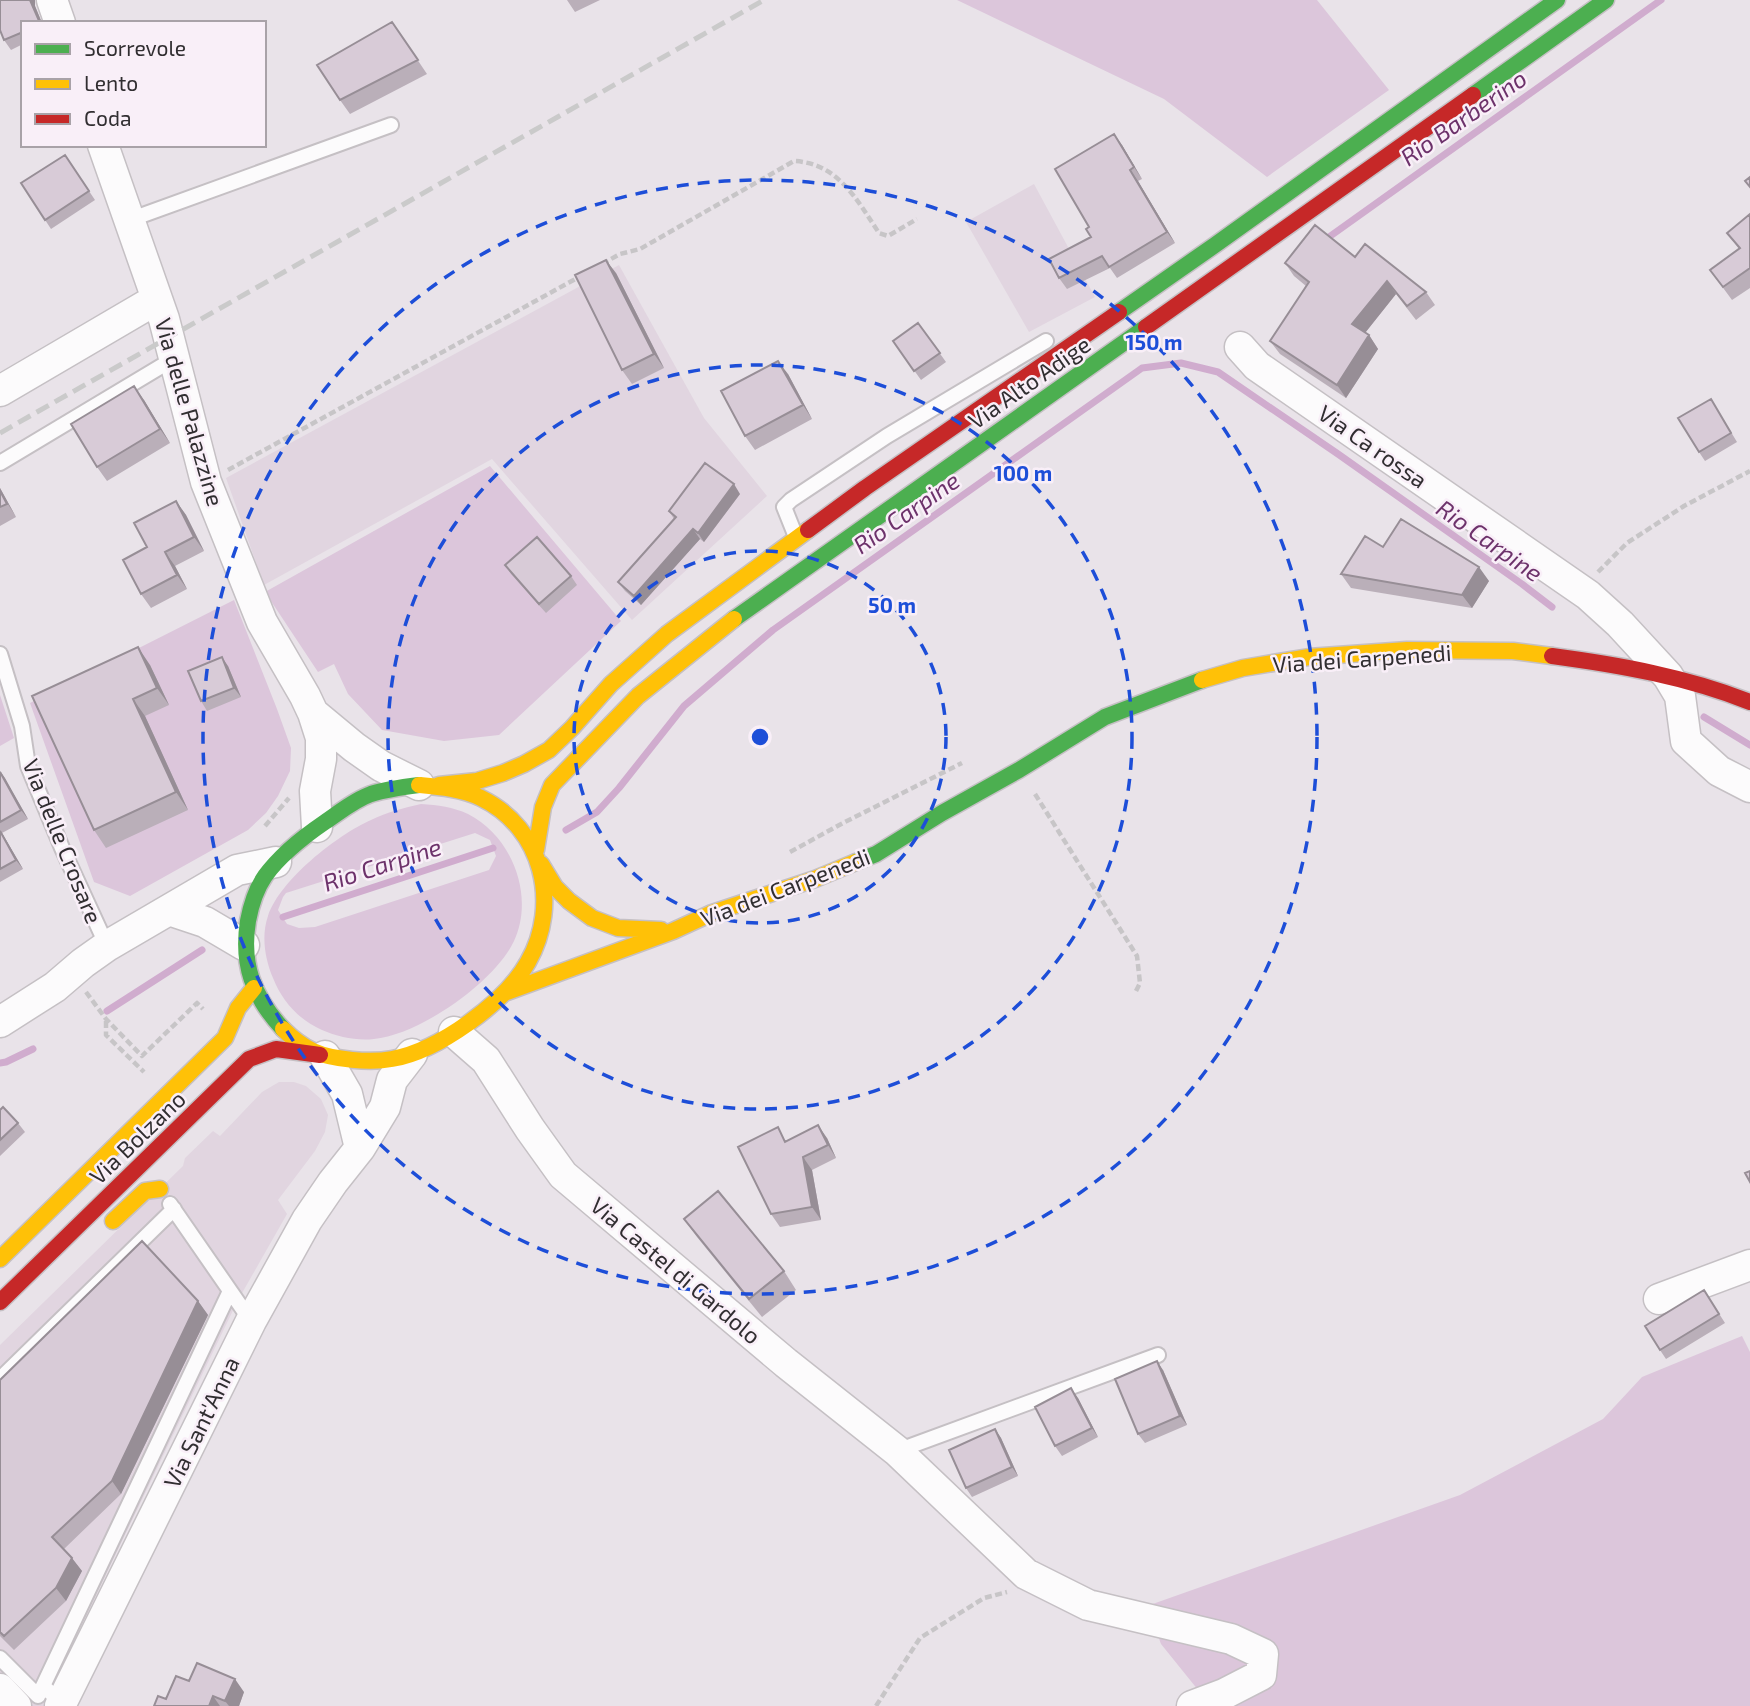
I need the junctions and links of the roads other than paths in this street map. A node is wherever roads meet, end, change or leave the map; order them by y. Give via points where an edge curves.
1 (52, 0) edge
2 (1557, 0) edge
3 (1606, 0) edge
4 (59, 21) edge
5 (391, 125) dead end
6 (104, 147) edge
7 (129, 220) junction
8 (157, 299) junction
9 (1082, 337) junction
10 (1240, 347) dead end
11 (174, 358) junction
12 (0, 391) edge
13 (0, 463) edge
14 (796, 538) junction
15 (0, 654) edge
16 (1668, 676) junction
17 (1750, 702) edge
18 (313, 713) junction
19 (429, 785) junction
20 (1750, 787) edge
21 (317, 827) junction
22 (538, 856) junction
23 (276, 862) junction
24 (169, 910) junction
25 (673, 931) junction
26 (244, 945) junction
27 (107, 946) junction
28 (254, 988) junction
29 (498, 998) junction
30 (0, 1022) edge
31 (454, 1032) junction
32 (412, 1054) junction
33 (325, 1056) junction
34 (486, 1060) junction
35 (360, 1148) junction
36 (160, 1189) joint
37 (174, 1209) junction
38 (105, 1229) dead end
39 (0, 1259) edge
40 (1750, 1265) edge
41 (34, 1290) dead end
42 (230, 1292) junction
43 (1659, 1299) dead end
44 (0, 1302) edge
45 (251, 1321) junction
46 (1158, 1354) dead end
47 (0, 1379) edge
48 (897, 1451) junction
49 (0, 1658) edge
50 (0, 1689) edge
51 (55, 1698) edge
52 (16, 1706) edge
53 (1192, 1706) edge

1 - 4 street
2 - 9 main road, Via Alto Adige
3 - 22 main road, Via Alto Adige via 722,628 638,696 552,785 543,807
5 - 7 lane
6 - 7 street, Via delle Palazzine
7 - 8 street, Via delle Palazzine
8 - 11 street, Via delle Palazzine
8 - 12 street, Via delle Palazzine
9 - 14 main road, Via Alto Adige
9 - 14 lane via 1047,340 791,500 784,507
10 - 16 street, Via Ca rossa via 1256,366 1588,595
11 - 13 lane
11 - 18 street, Via delle Palazzine via 206,482 262,622
14 - 19 main road, Via Alto Adige via 667,634 611,684 549,750 477,781
15 - 27 lane, Via delle Crosare via 22,726 28,766
16 - 17 main road
16 - 20 street via 1680,696 1686,741 1718,771
16 - 25 main road, Via dei Carpenedi via 1513,651 1407,650 1308,657 1243,668 1105,717 876,853
18 - 19 street, Via delle Palazzine via 381,766
18 - 21 street, Via delle Palazzine via 321,738 315,791
19 - 21 main road, Via Alto Adige via 376,792
19 - 22 main road, Via dei Carpenedi via 467,792 498,807 519,825
21 - 23 main road, Via Alto Adige
22 - 25 main road, Via dei Carpenedi via 555,887 592,918 618,928
22 - 29 main road via 546,891 543,922 522,973
23 - 24 street, Via delle Crosare via 237,870
23 - 26 main road, Via Alto Adige via 259,885
24 - 26 street via 205,922
24 - 27 street, Via delle Crosare
25 - 29 main road, Via dei Carpenedi
26 - 28 main road
27 - 30 street, Via delle Crosare
28 - 33 main road via 275,1022 298,1042
28 - 39 main road, Via Bolzano via 238,1008 225,1038
29 - 31 main road, Via Bolzano
29 - 34 street
31 - 32 main road, Via Bolzano
31 - 34 street, Via Castel di Gardolo
32 - 33 main road, Via Bolzano via 390,1060
32 - 35 street, Via Sant'Anna via 392,1080 385,1107
33 - 35 street via 347,1094
33 - 44 main road, Via Bolzano via 276,1049 249,1059
34 - 48 street, Via Castel di Gardolo via 563,1175
35 - 45 street, Via Sant'Anna via 307,1220
36 - 37 lane
36 - 38 main road via 145,1191
37 - 42 lane
37 - 47 lane
40 - 43 street
41 - 44 main road
42 - 45 lane
42 - 51 lane
45 - 51 street, Via Sant'Anna
46 - 48 lane
48 - 53 street, Via Castel di Gardolo via 1026,1574 1088,1605 1231,1639 1263,1654 1261,1675
49 - 51 lane via 38,1696
50 - 52 street

